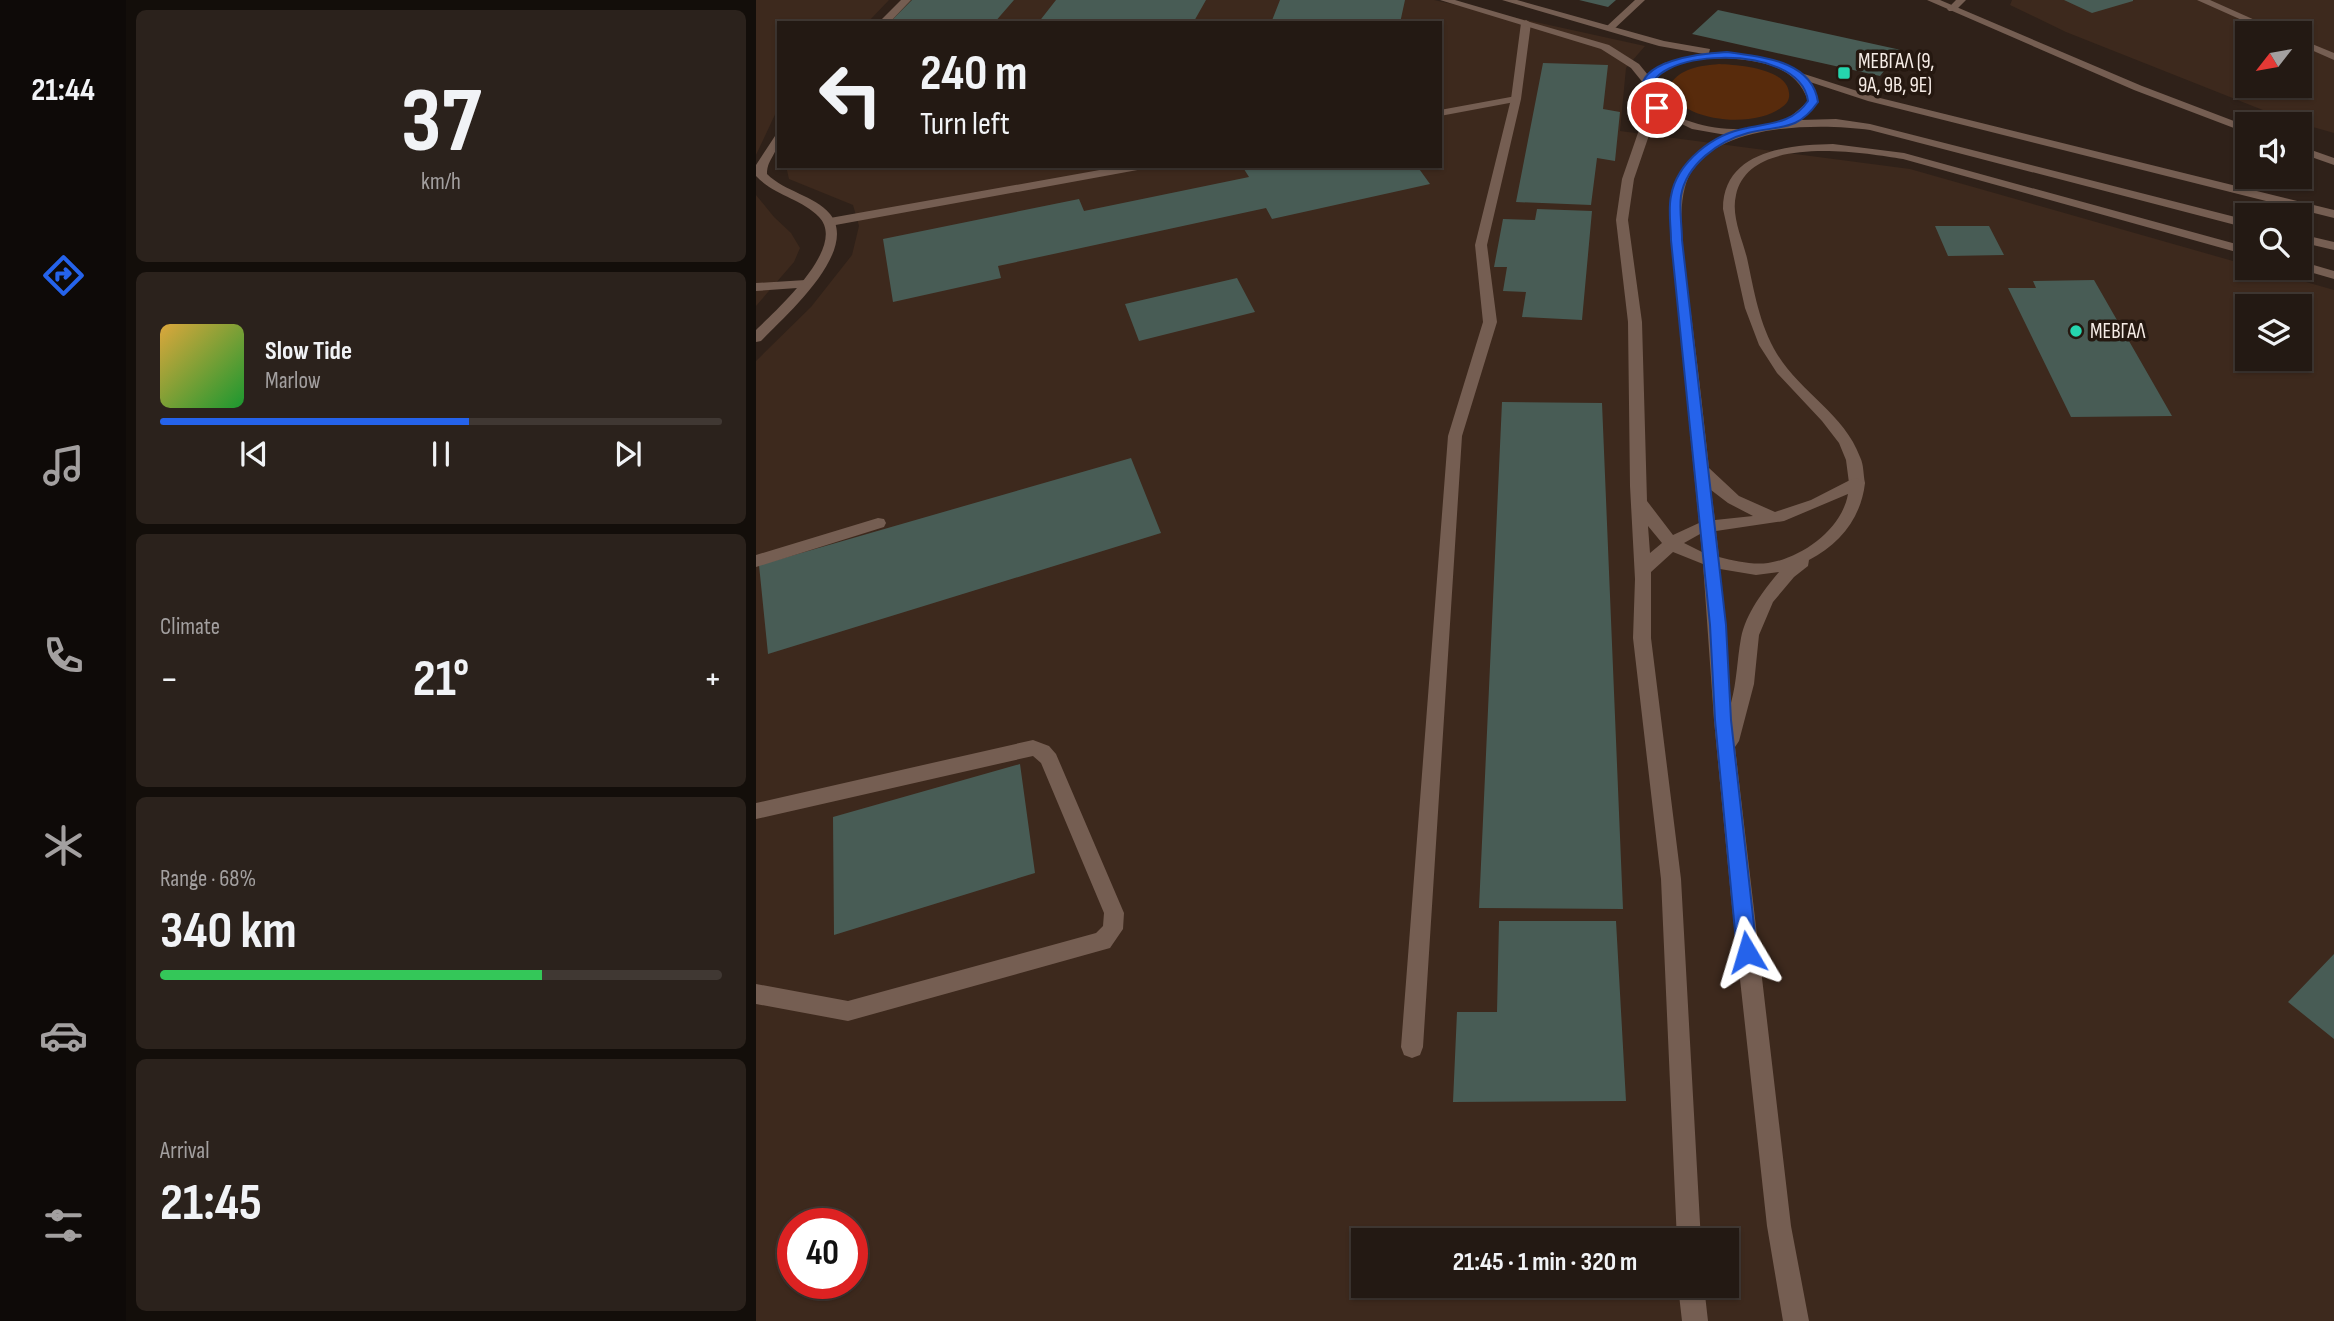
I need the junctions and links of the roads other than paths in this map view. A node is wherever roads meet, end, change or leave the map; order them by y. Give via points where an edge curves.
1 (906, 0) edge
2 (1445, 0) edge
3 (1507, 0) edge
4 (1640, 0) edge
5 (1932, 0) edge
6 (1961, 0) edge
7 (2202, 0) edge
8 (1952, 9) junction
9 (885, 21) edge
10 (2251, 21) edge
11 (1526, 23) junction
12 (1610, 28) junction
13 (2312, 47) edge
14 (1727, 55) junction
15 (2334, 57) edge
16 (1800, 76) junction
17 (1648, 82) junction
18 (1516, 99) junction
19 (1654, 103) junction
20 (1442, 113) edge
21 (1787, 124) junction
22 (2235, 125) edge
23 (1744, 131) junction
24 (777, 141) edge
25 (2312, 154) edge
26 (2334, 162) edge
27 (1132, 168) edge
28 (2334, 214) edge
29 (2235, 221) edge
30 (830, 222) junction
31 (2312, 240) edge
32 (2334, 246) edge
33 (2235, 248) edge
34 (2312, 269) edge
35 (2334, 275) edge
36 (806, 284) junction
37 (756, 288) edge
38 (756, 338) edge
39 (1702, 470) junction
40 (1857, 483) junction
41 (1639, 502) junction
42 (1774, 518) junction
43 (878, 523) dead end
44 (1707, 526) junction
45 (1673, 544) junction
46 (1811, 555) junction
47 (756, 561) edge
48 (1711, 562) junction
49 (1643, 570) junction
50 (1726, 754) junction
51 (756, 811) edge
52 (756, 994) edge
53 (1412, 1047) dead end
54 (1688, 1228) edge
55 (1692, 1298) edge
56 (1695, 1321) edge
57 (1796, 1321) edge

1 - 9 street
2 - 11 street
3 - 12 street
4 - 12 street
5 - 8 street
6 - 8 street
7 - 10 street
8 - 22 street
11 - 17 street via 1605,47 1635,66
11 - 18 street
12 - 14 street via 1663,44
13 - 15 street
14 - 16 street via 1764,60
14 - 17 street via 1676,62
16 - 21 street via 1811,88 1813,102 1805,114
16 - 28 street via 1872,99
17 - 19 street via 1648,95
18 - 20 street
18 - 53 street via 1481,244 1490,322 1455,436
19 - 23 street via 1676,120 1702,128
19 - 41 street via 1628,179 1622,220 1635,322
21 - 23 street
21 - 29 street via 1836,122 1870,127
23 - 39 street via 1712,146 1693,162 1675,198
24 - 30 street via 761,166 761,175
25 - 26 street
27 - 30 street
30 - 36 street via 834,238 830,253
31 - 32 street
33 - 40 street via 1873,150 1789,150 1749,165 1730,193 1730,211 1750,307 1759,333 1790,381 1842,437 1853,458
34 - 35 street
36 - 37 street
36 - 38 street
39 - 42 street via 1741,507
39 - 44 street
40 - 42 street via 1814,506
40 - 46 street via 1857,497 1841,527
41 - 45 street
41 - 49 street
42 - 44 street
43 - 47 street
44 - 45 street
44 - 48 street
45 - 48 street
45 - 49 street
46 - 48 street via 1766,569
46 - 50 street via 1766,599 1750,635 1745,684
48 - 50 street
49 - 54 street via 1642,638 1671,879
50 - 57 street via 1778,1212
51 - 52 street via 1033,748 1049,759 1114,913 1112,929 1103,941 848,1012
55 - 56 street

